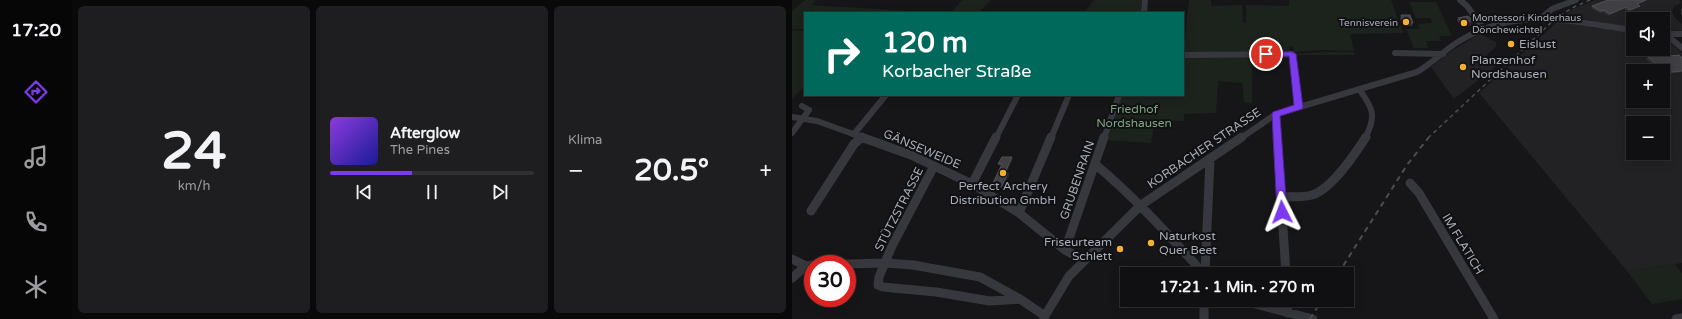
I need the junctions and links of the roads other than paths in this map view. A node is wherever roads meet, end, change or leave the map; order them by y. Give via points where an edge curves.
1 (1145, 0) edge
2 (1460, 0) edge
3 (1576, 0) edge
4 (1144, 12) edge
5 (1541, 18) junction
6 (1484, 29) junction
7 (1626, 29) edge
8 (1670, 34) edge
9 (1682, 34) edge
10 (1670, 39) edge
11 (1682, 48) edge
12 (1395, 53) dead end
13 (1443, 54) junction
14 (1184, 55) edge
15 (1358, 89) junction
16 (885, 96) edge
17 (1017, 96) edge
18 (1069, 96) edge
19 (1119, 96) edge
20 (802, 106) dead end
21 (1299, 107) junction
22 (1276, 114) junction
23 (792, 117) edge
24 (803, 118) junction
25 (792, 133) edge
26 (858, 136) junction
27 (1210, 159) junction
28 (1095, 164) junction
29 (934, 166) junction
30 (1410, 183) dead end
31 (972, 184) junction
32 (1281, 197) junction
33 (1141, 205) junction
34 (811, 211) dead end
35 (1019, 213) junction
36 (1065, 250) junction
37 (792, 259) edge
38 (1084, 260) junction
39 (885, 263) junction
40 (804, 264) edge
41 (856, 264) edge
42 (1197, 267) edge
43 (1205, 267) edge
44 (1286, 267) edge
45 (804, 270) edge
46 (792, 278) edge
47 (1020, 299) junction
48 (1204, 307) edge
49 (1266, 307) edge
50 (1288, 307) edge
51 (1288, 313) junction
52 (1044, 317) edge
53 (1682, 318) edge
54 (1204, 319) edge
55 (1313, 319) edge
56 (1494, 319) edge
57 (1676, 319) edge

1 - 4 street
2 - 6 street via 1467,4
3 - 5 street, KORBACHER STRASSE via 1546,12
5 - 6 street, KORBACHER STRASSE
5 - 7 street
6 - 13 street, KORBACHER STRASSE via 1463,39
8 - 9 street
10 - 11 street
12 - 13 street
13 - 15 street, KORBACHER STRASSE via 1416,72
14 - 21 street via 1292,54
15 - 21 street, KORBACHER STRASSE
15 - 32 street via 1372,110 1373,120 1349,162 1331,183 1315,194
16 - 26 street
17 - 31 street
18 - 35 street
19 - 28 street, GRUBENRAIN
20 - 24 street via 808,110
21 - 22 street, KORBACHER STRASSE
22 - 27 street, KORBACHER STRASSE
22 - 32 street
23 - 24 street, GÄNSEWEIDE
24 - 25 street
24 - 26 street, GÄNSEWEIDE
26 - 29 street, GÄNSEWEIDE
26 - 34 street
27 - 33 street, KORBACHER STRASSE
27 - 43 street
28 - 33 street via 1121,184
28 - 36 street, GRUBENRAIN
29 - 31 street, GÄNSEWEIDE
29 - 39 street, STÜTZSTRASSE
30 - 56 street, IM FLATICH via 1419,193
31 - 35 street, GÄNSEWEIDE
32 - 44 street
33 - 38 street, KORBACHER STRASSE
33 - 42 street
35 - 36 street, GÄNSEWEIDE
36 - 38 street, GÄNSEWEIDE
37 - 40 street
38 - 52 street, KORBACHER STRASSE via 1068,276
39 - 41 street
39 - 47 street via 913,265 980,277
39 - 47 street, STÜTZSTRASSE via 877,280 878,285 883,287 983,300
45 - 46 street
47 - 52 street
48 - 54 street
49 - 51 street
50 - 51 street
51 - 55 street
53 - 57 street

